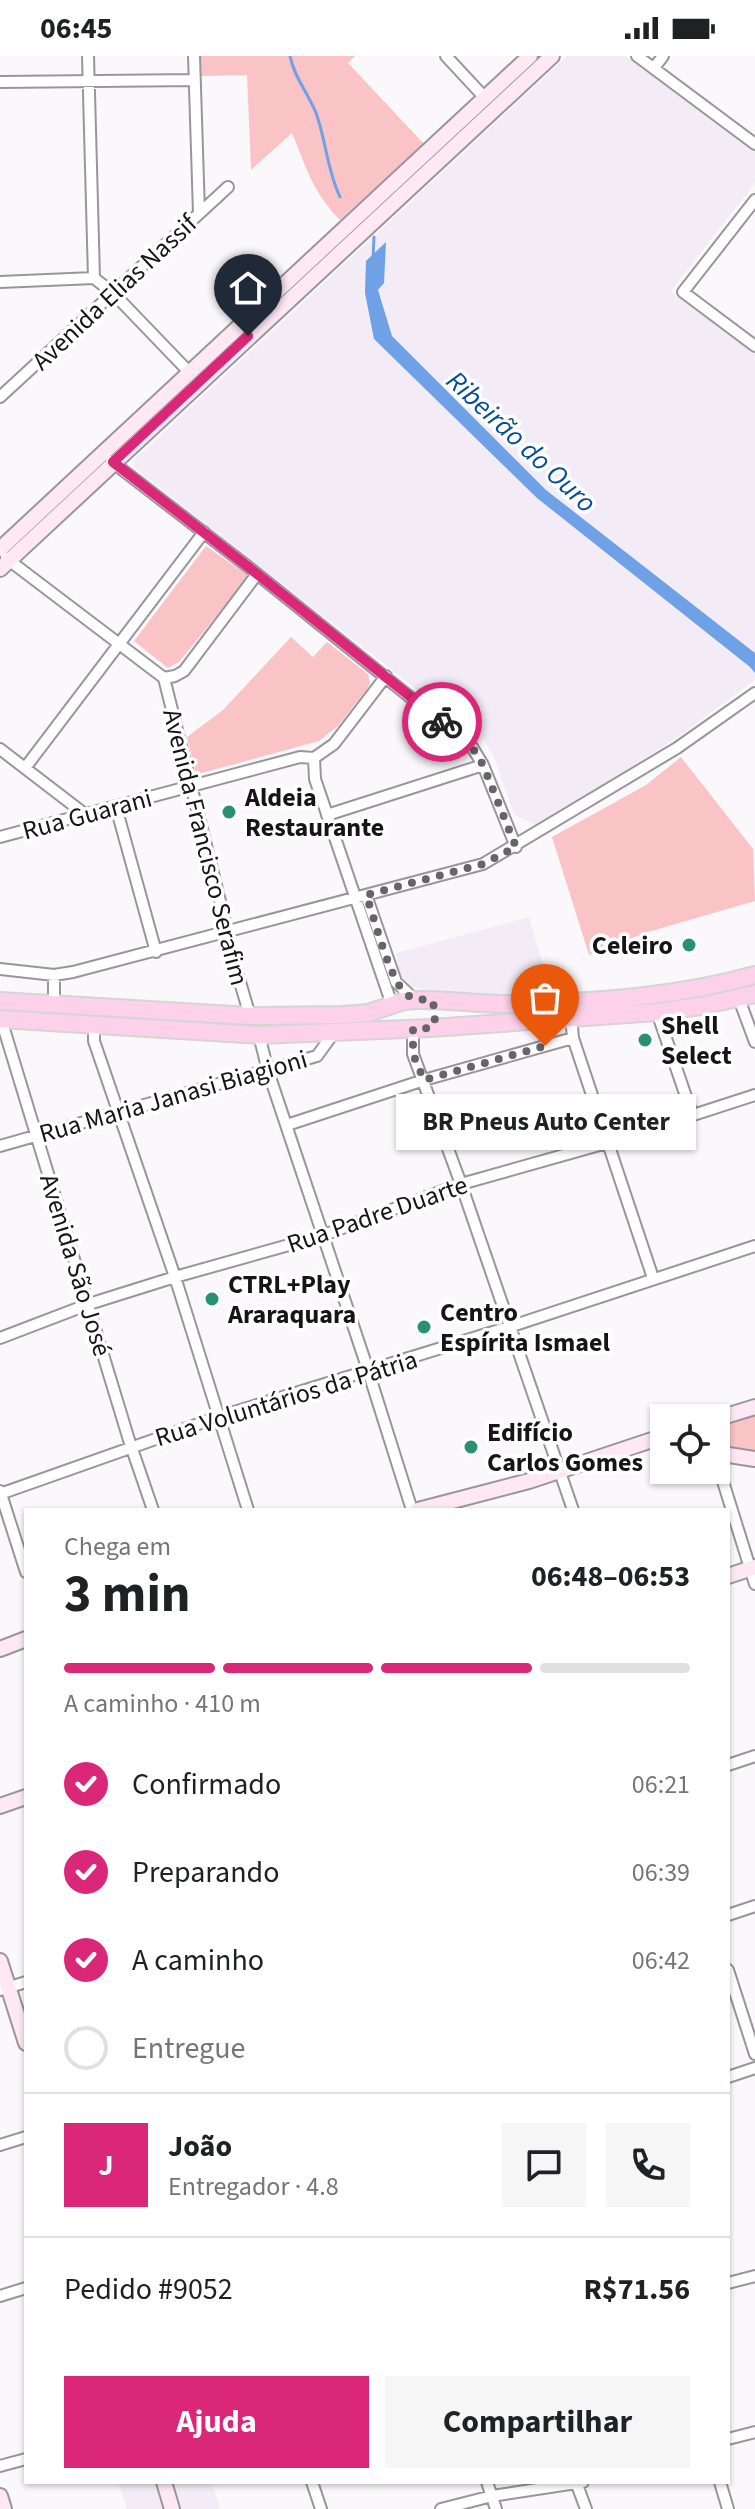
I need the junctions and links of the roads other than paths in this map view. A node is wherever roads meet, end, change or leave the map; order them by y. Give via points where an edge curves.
1 (88, 56) edge
2 (194, 56) edge
3 (446, 56) edge
4 (530, 56) edge
5 (552, 56) edge
6 (637, 56) edge
7 (663, 56) edge
8 (654, 68) junction
9 (195, 80) junction
10 (89, 81) junction
11 (0, 82) edge
12 (485, 98) junction
13 (755, 144) edge
14 (228, 187) dead end
15 (755, 200) edge
16 (199, 213) junction
17 (94, 278) junction
18 (0, 282) edge
19 (113, 293) junction
20 (755, 346) edge
21 (189, 372) junction
22 (0, 397) edge
23 (108, 458) junction
24 (204, 532) junction
25 (2, 558) edge
26 (257, 574) junction
27 (120, 644) junction
28 (386, 676) junction
29 (164, 678) junction
30 (755, 693) edge
31 (0, 749) edge
32 (314, 758) junction
33 (483, 765) junction
34 (25, 768) junction
35 (190, 787) junction
36 (116, 807) junction
37 (86, 815) junction
38 (327, 815) junction
39 (0, 837) edge
40 (516, 847) junction
41 (362, 896) junction
42 (225, 931) junction
43 (156, 952) junction
44 (0, 969) edge
45 (54, 975) junction
46 (755, 975) edge
47 (747, 996) edge
48 (423, 1000) junction
49 (0, 1001) edge
50 (392, 1005) junction
51 (54, 1006) junction
52 (657, 1012) junction
53 (250, 1016) junction
54 (571, 1017) junction
55 (1, 1019) edge
56 (94, 1025) junction
57 (431, 1028) junction
58 (406, 1029) junction
59 (335, 1031) junction
60 (259, 1035) junction
61 (573, 1038) junction
62 (755, 1042) edge
63 (268, 1071) junction
64 (424, 1080) junction
65 (755, 1095) edge
66 (120, 1110) junction
67 (692, 1114) junction
68 (287, 1125) junction
69 (36, 1135) junction
70 (610, 1142) junction
71 (0, 1146) edge
72 (461, 1184) junction
73 (321, 1236) junction
74 (755, 1246) edge
75 (175, 1277) junction
76 (653, 1278) junction
77 (89, 1304) junction
78 (509, 1327) junction
79 (0, 1338) edge
80 (369, 1372) junction
81 (755, 1407) edge
82 (730, 1415) edge
83 (218, 1417) junction
84 (650, 1443) edge
85 (132, 1447) junction
86 (730, 1455) edge
87 (755, 1459) edge
88 (559, 1471) junction
89 (724, 1484) edge
90 (0, 1493) edge
91 (152, 1508) edge
92 (247, 1508) edge
93 (414, 1508) edge
94 (422, 1508) edge
95 (572, 1508) edge
96 (24, 1566) edge
97 (753, 1568) edge
98 (730, 1575) edge
99 (755, 1584) edge
100 (24, 1640) edge
101 (0, 1649) edge
102 (755, 1756) edge
103 (730, 1764) edge
104 (24, 1798) edge
105 (0, 1806) edge
106 (755, 1906) edge
107 (730, 1914) edge
108 (0, 1961) edge
109 (730, 1976) edge
110 (24, 1983) edge
111 (4, 1989) edge
112 (24, 2038) edge
113 (755, 2054) edge
114 (755, 2068) edge
115 (730, 2076) edge
116 (24, 2138) edge
117 (0, 2145) edge
118 (755, 2276) edge
119 (730, 2282) edge
120 (24, 2289) edge
121 (0, 2296) edge
122 (755, 2432) edge
123 (730, 2438) edge
124 (24, 2460) edge
125 (0, 2466) edge
126 (165, 2484) edge
127 (313, 2484) edge
128 (488, 2484) edge
129 (572, 2484) edge
130 (579, 2484) edge
131 (721, 2484) edge
132 (0, 2496) edge
133 (492, 2496) junction
134 (4, 2509) edge
135 (172, 2509) edge
136 (321, 2509) edge
137 (441, 2509) edge
138 (496, 2509) edge
139 (586, 2509) edge
140 (728, 2509) edge

1 - 10 street
2 - 9 street
3 - 12 street
4 - 12 main road
5 - 23 main road
6 - 8 street
7 - 8 street
8 - 13 street
9 - 10 street
9 - 16 street
10 - 11 street
10 - 17 street
12 - 21 main road
14 - 16 street, Avenida Elias Nassif
15 - 20 street via 683,292
16 - 19 street, Avenida Elias Nassif
17 - 18 street
17 - 19 street
19 - 21 street
19 - 22 street, Avenida Elias Nassif
21 - 23 main road
23 - 24 street
23 - 25 main road
24 - 26 street
24 - 27 street
25 - 27 street
26 - 28 street
26 - 29 street via 184,671
27 - 29 street
27 - 34 street
28 - 32 street via 334,744
28 - 33 street via 472,747
29 - 35 street, Avenida Francisco Serafim
30 - 40 street
31 - 34 street
32 - 35 street, Rua Guarani via 300,757
32 - 38 street
33 - 38 street
33 - 40 street
34 - 37 street
35 - 36 street, Rua Guarani
35 - 42 street, Avenida Francisco Serafim
36 - 37 street, Rua Guarani
36 - 43 street
37 - 39 street, Rua Guarani
38 - 41 street
40 - 41 street via 483,864
41 - 42 street
41 - 48 street via 396,982
41 - 50 street
42 - 43 street
42 - 53 street, Avenida Francisco Serafim
43 - 45 street
44 - 45 street
45 - 51 street
46 - 48 main road via 676,993 557,1002
47 - 52 main road
47 - 62 street
48 - 50 main road
48 - 57 main road via 436,1014
49 - 51 main road
50 - 53 main road via 343,1015
50 - 58 main road via 392,1014
51 - 53 main road
52 - 54 main road
52 - 67 street
54 - 57 main road
54 - 61 street
55 - 56 main road
55 - 69 street, Avenida São José
56 - 60 main road
56 - 66 street via 94,1041
57 - 58 main road
58 - 59 main road
58 - 64 street
59 - 60 main road
59 - 63 street, Rua Maria Janasi Biagioni via 317,1056
60 - 63 street
61 - 64 street
61 - 70 street
63 - 66 street, Rua Maria Janasi Biagioni
63 - 68 street
64 - 68 street
64 - 72 street
65 - 67 street, Rua Padre Duarte
66 - 69 street, Rua Maria Janasi Biagioni
66 - 75 street
67 - 70 street, Rua Padre Duarte
68 - 73 street
69 - 71 street, Rua Maria Janasi Biagioni
69 - 77 street, Avenida São José
70 - 72 street, Rua Padre Duarte
70 - 76 street
72 - 73 street, Rua Padre Duarte
72 - 78 street
73 - 75 street, Rua Padre Duarte
73 - 80 street
74 - 76 street, Rua Voluntários da Pátria
75 - 77 street, Rua Padre Duarte
75 - 83 street
76 - 78 street, Rua Voluntários da Pátria
77 - 79 street, Rua Padre Duarte
77 - 85 street, Avenida São José
78 - 80 street, Rua Voluntários da Pátria
78 - 88 street
80 - 83 street, Rua Voluntários da Pátria
80 - 93 street
81 - 82 main road
83 - 85 street, Rua Voluntários da Pátria
83 - 92 street
84 - 88 main road
85 - 90 street, Rua Voluntários da Pátria
85 - 91 street, Avenida São José
86 - 87 main road
88 - 94 main road
88 - 95 street
89 - 97 street
90 - 96 street
97 - 98 main road
97 - 99 street
100 - 101 main road
102 - 103 street
104 - 105 main road
106 - 107 street
108 - 111 main road
109 - 113 street
110 - 111 street
111 - 112 main road
114 - 115 street
116 - 117 street
118 - 119 street
120 - 121 street
122 - 123 street
124 - 125 street
126 - 135 main road
127 - 136 street
128 - 133 street
129 - 133 street
130 - 139 street
131 - 140 street
132 - 134 main road
133 - 137 street
133 - 138 street

